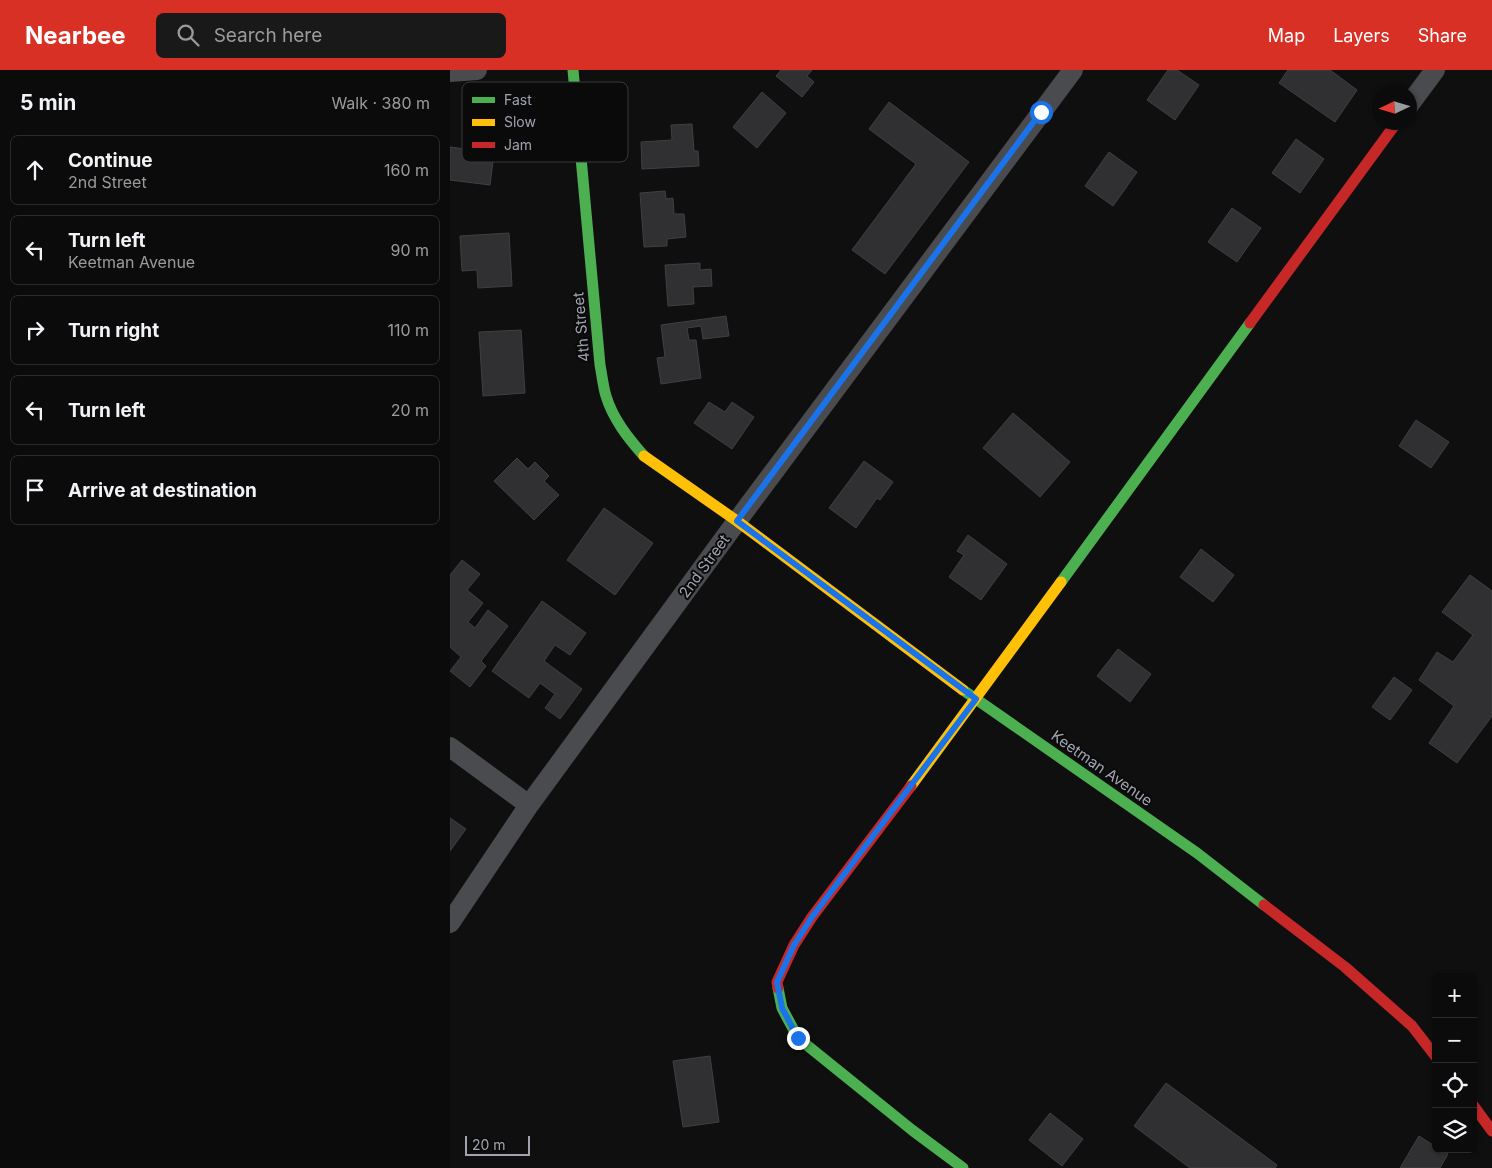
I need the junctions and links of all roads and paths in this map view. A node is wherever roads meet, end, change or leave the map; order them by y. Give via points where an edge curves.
1 (477, 70) edge
2 (1073, 70) edge
3 (1435, 70) edge
4 (450, 72) edge
5 (1417, 95) edge
6 (1391, 130) edge
7 (581, 162) edge
8 (737, 521) junction
9 (976, 699) junction
10 (450, 747) edge
11 (529, 805) junction
12 (450, 924) edge
13 (1432, 1052) edge
14 (1475, 1108) edge
15 (1492, 1131) edge
16 (963, 1168) edge

1 - 4 street
2 - 8 street, 2nd Street
3 - 5 street
6 - 9 street
7 - 8 street, 4th Street via 600,365 606,396 616,419 644,456
8 - 9 street, Keetman Avenue
8 - 11 street, 2nd Street
9 - 13 street, Keetman Avenue via 1197,854 1345,967 1412,1026
9 - 16 street via 812,917 794,945 777,982 782,1008 798,1038
10 - 11 street
11 - 12 street, 2nd Street
14 - 15 street

